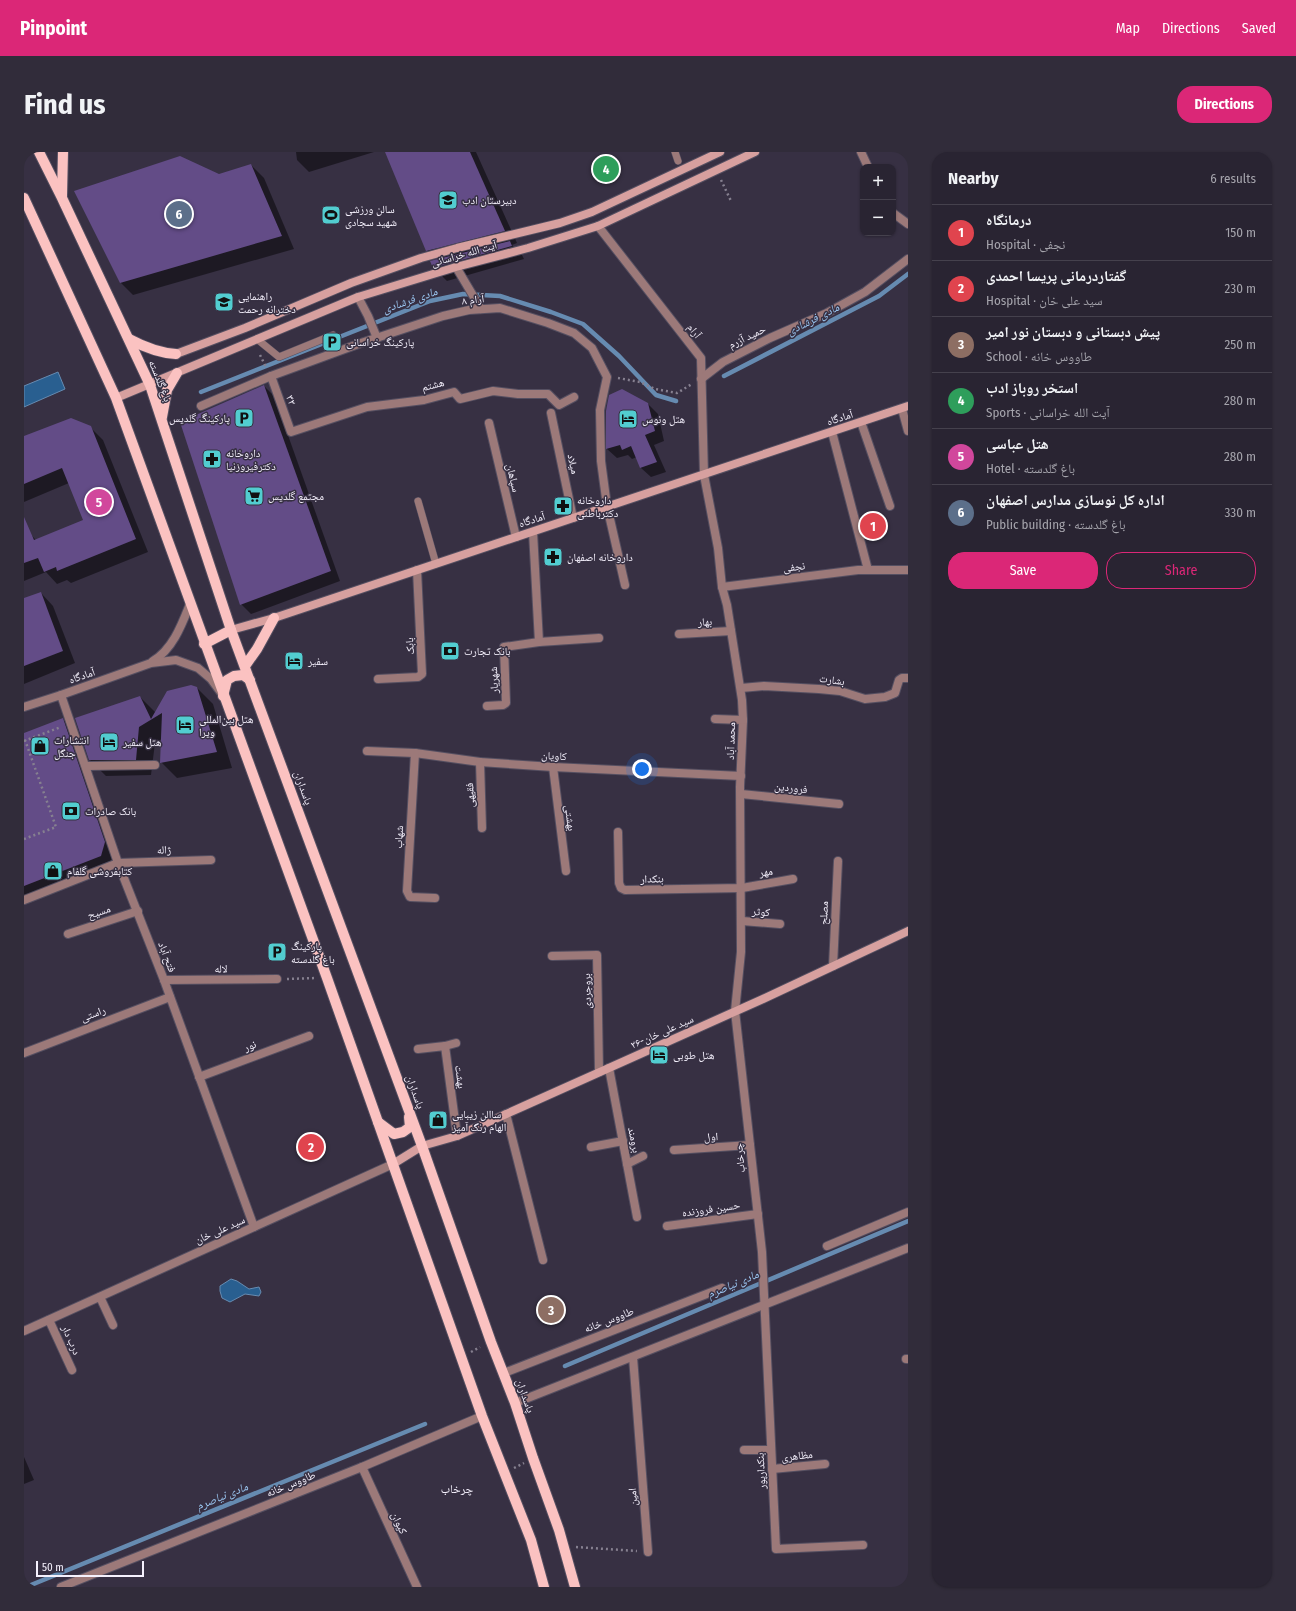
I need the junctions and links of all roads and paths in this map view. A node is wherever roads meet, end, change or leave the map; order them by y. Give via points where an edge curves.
1 (39, 152) edge
2 (63, 152) edge
3 (675, 152) edge
4 (720, 152) edge
5 (755, 152) edge
6 (861, 152) edge
7 (678, 161) dead end
8 (867, 164) edge
9 (717, 170) junction
10 (682, 171) junction
11 (688, 184) junction
12 (24, 198) edge
13 (62, 198) junction
14 (731, 201) dead end
15 (896, 215) edge
16 (908, 224) edge
17 (598, 226) junction
18 (908, 259) edge
19 (456, 267) junction
20 (358, 297) junction
21 (481, 309) junction
22 (333, 335) dead end
23 (377, 338) junction
24 (129, 340) junction
25 (254, 340) junction
26 (176, 354) joint
27 (177, 373) junction
28 (271, 376) junction
29 (607, 377) junction
30 (701, 379) junction
31 (150, 385) junction
32 (574, 397) dead end
33 (116, 398) junction
34 (201, 406) dead end
35 (905, 408) edge
36 (551, 413) dead end
37 (162, 421) junction
38 (862, 422) junction
39 (489, 423) dead end
40 (908, 430) edge
41 (291, 432) joint
42 (832, 432) junction
43 (704, 475) junction
44 (418, 501) dead end
45 (608, 506) junction
46 (890, 506) dead end
47 (573, 518) junction
48 (533, 532) junction
49 (516, 538) junction
50 (436, 564) junction
51 (417, 570) junction
52 (868, 570) junction
53 (908, 570) edge
54 (625, 585) dead end
55 (722, 586) junction
56 (190, 604) junction
57 (274, 618) junction
58 (231, 630) junction
59 (731, 631) junction
60 (679, 634) dead end
61 (599, 638) dead end
62 (539, 642) junction
63 (204, 644) junction
64 (147, 665) junction
65 (245, 666) junction
66 (908, 678) edge
67 (378, 679) dead end
68 (250, 680) junction
69 (741, 688) junction
70 (61, 695) junction
71 (224, 696) junction
72 (487, 706) dead end
73 (24, 707) edge
74 (715, 719) dead end
75 (743, 720) junction
76 (71, 722) junction
77 (25, 741) edge
78 (367, 751) dead end
79 (415, 753) junction
80 (480, 762) junction
81 (155, 765) dead end
82 (86, 766) junction
83 (553, 767) junction
84 (741, 776) junction
85 (741, 794) junction
86 (839, 804) dead end
87 (482, 828) dead end
88 (618, 832) dead end
89 (24, 839) edge
90 (211, 860) dead end
91 (838, 861) dead end
92 (118, 863) junction
93 (566, 871) dead end
94 (793, 879) dead end
95 (742, 888) junction
96 (435, 898) dead end
97 (24, 900) edge
98 (138, 911) junction
99 (742, 921) junction
100 (780, 924) dead end
101 (908, 931) edge
102 (68, 934) dead end
103 (552, 956) dead end
104 (833, 966) junction
105 (327, 978) junction
106 (277, 979) joint
107 (164, 980) junction
108 (170, 997) junction
109 (735, 1010) junction
110 (309, 1036) dead end
111 (456, 1043) dead end
112 (445, 1046) junction
113 (418, 1049) dead end
114 (24, 1053) edge
115 (609, 1068) junction
116 (600, 1072) junction
117 (200, 1077) junction
118 (407, 1105) junction
119 (506, 1114) junction
120 (378, 1122) junction
121 (457, 1136) junction
122 (623, 1140) junction
123 (750, 1145) junction
124 (422, 1146) junction
125 (592, 1147) dead end
126 (674, 1150) dead end
127 (643, 1156) dead end
128 (393, 1164) junction
129 (627, 1164) junction
130 (908, 1212) edge
131 (758, 1214) junction
132 (637, 1217) dead end
133 (667, 1226) dead end
134 (254, 1227) junction
135 (827, 1246) dead end
136 (908, 1248) edge
137 (543, 1260) dead end
138 (722, 1288) dead end
139 (100, 1297) junction
140 (765, 1303) junction
141 (50, 1320) junction
142 (114, 1325) dead end
143 (24, 1331) edge
144 (491, 1342) junction
145 (461, 1357) junction
146 (633, 1357) junction
147 (72, 1370) dead end
148 (504, 1373) junction
149 (515, 1403) junction
150 (482, 1416) junction
151 (744, 1450) dead end
152 (771, 1450) junction
153 (533, 1458) junction
154 (824, 1464) dead end
155 (362, 1467) junction
156 (772, 1469) junction
157 (505, 1473) junction
158 (863, 1545) dead end
159 (564, 1546) junction
160 (648, 1552) joint
161 (61, 1587) edge
162 (417, 1587) edge
163 (544, 1587) edge
164 (575, 1587) edge

1 - 13 main road, باغ گلدسته
2 - 13 main road
3 - 7 lane
4 - 10 main road, آیت الله خراسانی
5 - 9 main road, آیت الله خراسانی
6 - 8 street
9 - 11 main road, آیت الله خراسانی
9 - 14 path
10 - 11 main road
10 - 26 main road, آیت الله خراسانی via 592,212 560,223 421,258 351,283
11 - 17 main road, آیت الله خراسانی
12 - 33 main road
13 - 24 main road, باغ گلدسته
15 - 16 street
17 - 19 main road, آیت الله خراسانی
17 - 30 street, آرام via 700,358
18 - 30 street, حمید آزرم via 864,292 827,313 723,362
19 - 20 main road, آیت الله خراسانی
19 - 21 street
20 - 23 street
20 - 25 main road, آیت الله خراسانی
21 - 23 street, ۸ آرام via 443,316
21 - 29 street, ۸ آرام via 500,308 574,333 592,348
22 - 25 lane via 279,357
23 - 28 street, ۸ آرام
24 - 26 main road via 145,348
24 - 31 main road, باغ گلدسته
25 - 27 main road, آیت الله خراسانی
25 - 28 path
27 - 31 main road, آیت الله خراسانی
27 - 37 main road via 167,390
28 - 34 street, ۸ آرام
28 - 41 street, ۳۲
29 - 30 path via 640,382 677,393
29 - 45 street via 600,410 601,461
30 - 43 street, آرام
31 - 33 main road, آیت الله خراسانی
31 - 37 main road, باغ گلدسته
32 - 41 street, هشتم via 559,405 548,394 493,391 460,399 454,392 424,400 366,407
33 - 56 main road
35 - 38 main road, آمادگاه
35 - 40 street
36 - 47 street, میلاد
37 - 58 main road, باغ گلدسته
38 - 42 main road, آمادگاه
38 - 46 street
39 - 49 street, سپاهان
42 - 43 main road, آمادگاه
42 - 52 street
43 - 45 main road, آمادگاه
43 - 55 street, محمد آباد via 718,548
44 - 50 lane
45 - 47 main road, آمادگاه
45 - 54 street
47 - 48 main road, آمادگاه
48 - 49 main road, آمادگاه
48 - 62 street
49 - 50 main road, آمادگاه
50 - 51 main road, آمادگاه
51 - 57 main road, آمادگاه
51 - 67 street, بابک via 422,674 418,678
52 - 53 street, نجفی
52 - 55 street, نجفی
55 - 59 street, محمد آباد
56 - 63 main road
56 - 64 street, آمادگاه via 179,630 162,656
57 - 58 main road, آمادگاه
57 - 65 main road
58 - 63 main road
58 - 65 main road, پاسداران
59 - 60 street, بهار
59 - 69 street, محمد آباد
61 - 62 street, شهریار
62 - 72 street, شهریار via 504,647 506,703
63 - 71 main road
64 - 70 street, آمادگاه
64 - 71 street, آمادگاه via 176,660 198,668
65 - 68 main road, پاسداران
66 - 69 street, بشارت via 899,680 895,693 891,695 865,699 840,691 819,689 764,686
68 - 71 main road via 243,674 227,680
68 - 118 main road, پاسداران
69 - 75 street, محمد آباد
70 - 73 street, آمادگاه
70 - 76 street, فتح آباد
71 - 105 main road
74 - 75 street
75 - 84 street, محمد آباد
76 - 77 path
76 - 82 street, فتح آباد
77 - 89 path via 56,827
78 - 79 street, کاویان
79 - 80 street, کاویان
79 - 96 street, شهاب via 408,891 410,897
80 - 83 street, کاویان
80 - 87 street, فقیهی
81 - 82 street
82 - 92 street, فتح آباد
83 - 84 street, کاویان
83 - 93 street, بهشتی
84 - 85 street, محمد آباد
85 - 86 street, فروردین
85 - 95 street, محمد آباد
88 - 95 street, بنکدار via 619,883 625,890
90 - 92 street, ژاله
91 - 104 street, مصلح
92 - 97 street, ژاله
92 - 98 street, فتح آباد
94 - 95 street, مهر
95 - 99 street, محمد آباد
98 - 102 street, مسیح
98 - 107 street, فتح آباد
99 - 100 street, کوثر
99 - 109 street, محمد آباد via 742,952
101 - 104 main road, ۲۶-سید علی خان
103 - 116 street, بروجردی via 597,955
104 - 109 main road, ۲۶-سید علی خان
105 - 106 path
105 - 120 main road
106 - 107 street, لاله
107 - 108 street, فتح آباد
108 - 114 street, راستی
108 - 117 street, فتح آباد
109 - 115 main road, ۲۶-سید علی خان
109 - 123 street, چرخاب
110 - 117 street, نور
111 - 112 street
112 - 113 street
112 - 121 street, بهشت
115 - 116 main road, ۲۶-سید علی خان
115 - 122 street, برومند
116 - 119 main road, ۲۶-سید علی خان
117 - 134 street, فتح آباد
118 - 120 main road via 410,1127 403,1132 394,1134
118 - 124 main road, پاسداران
119 - 121 main road, ۲۶-سید علی خان
119 - 137 street
120 - 128 main road
121 - 124 main road, ۲۶-سید علی خان
122 - 125 street
122 - 129 street, برومند
123 - 126 street, اول
123 - 131 street, چرخاب
124 - 128 main road, سید علی خان
124 - 144 main road, پاسداران
127 - 129 street
128 - 134 street, سید علی خان
128 - 145 main road
129 - 132 street, برومند
130 - 135 street
131 - 133 street, حسین فروزنده
131 - 140 street, چرخاب
134 - 139 street, سید علی خان
136 - 140 street
138 - 148 street, طاووس خانه
139 - 141 street, سید علی خان
139 - 142 street
140 - 146 street
140 - 152 street, بنکدارپور
141 - 143 street, سید علی خان
141 - 147 street, درب دار
144 - 145 path
144 - 148 main road, پاسداران
145 - 150 main road
146 - 149 street
146 - 160 street, امین
148 - 149 main road, پاسداران
149 - 153 main road, پاسداران
150 - 155 street, طاووس خانه
150 - 157 main road
151 - 152 street
152 - 156 street, بنکدارپور
153 - 157 path
153 - 159 main road, پاسداران
154 - 156 street, مظاهری
155 - 161 street, طاووس خانه
155 - 162 street, کیوان
156 - 158 street, بنکدارپور via 776,1549
157 - 163 main road via 531,1540
159 - 160 path
159 - 164 main road, پاسداران

